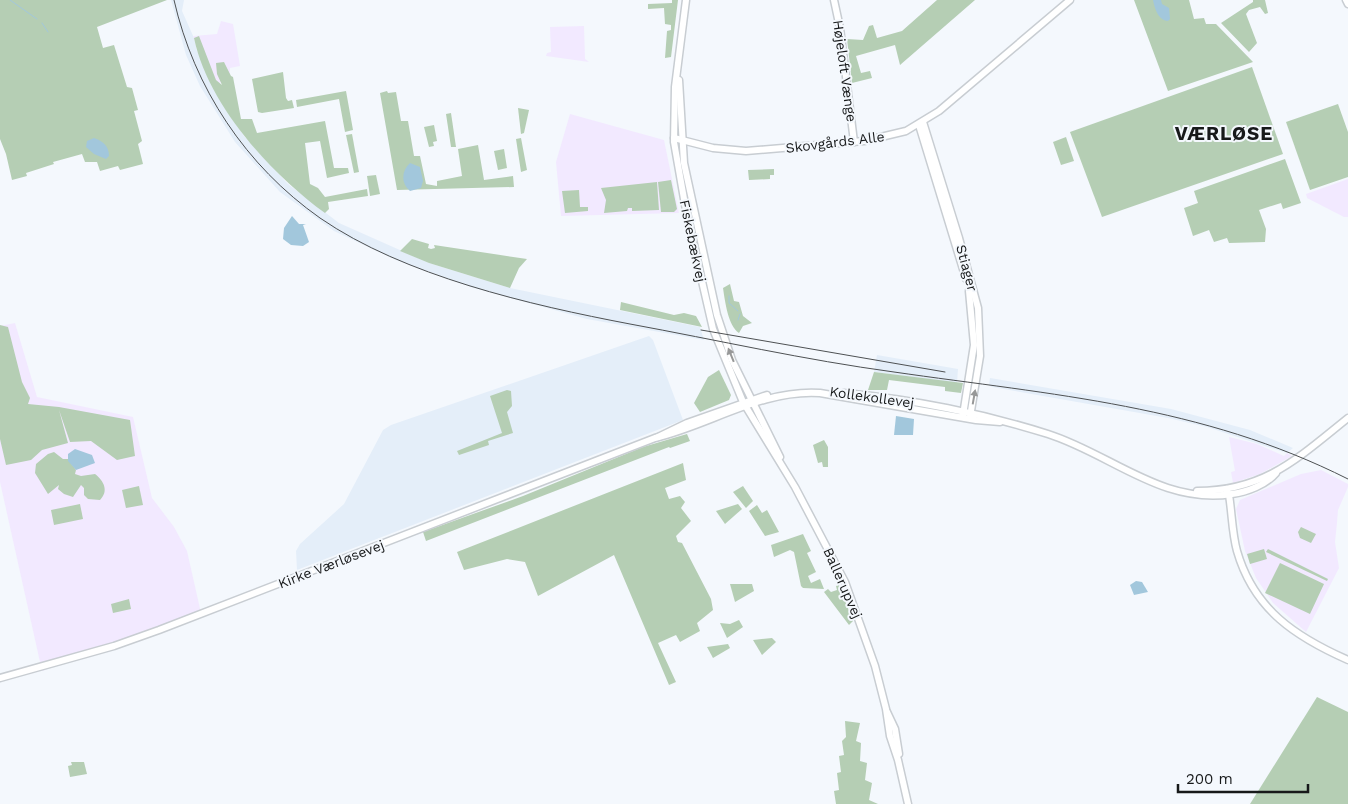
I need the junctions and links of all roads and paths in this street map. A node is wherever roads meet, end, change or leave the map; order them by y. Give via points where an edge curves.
1 (686, 0) edge
2 (834, 0) edge
3 (1070, 0) edge
4 (1346, 0) edge
5 (1348, 4) edge
6 (678, 69) junction
7 (921, 124) junction
8 (674, 138) junction
9 (682, 141) junction
10 (854, 142) junction
11 (753, 401) junction
12 (745, 404) junction
13 (967, 416) junction
14 (1348, 418) edge
15 (782, 463) junction
16 (1226, 493) junction
17 (1348, 660) edge
18 (0, 678) edge
19 (910, 804) edge

1 - 6 street, Fiskebækvej
2 - 10 street, Højeloft Vænge
3 - 7 street, Skovgårds Alle
4 - 5 street
6 - 8 street, Fiskebækvej via 674,94
6 - 9 street, Fiskebækvej
7 - 10 street, Skovgårds Alle via 891,136
7 - 13 street, Stiager via 970,296 974,344
8 - 9 street, Skovgårds Alle
8 - 12 street, Fiskebækvej via 709,316 721,353
9 - 10 street, Skovgårds Alle via 739,151
11 -> 9 street, Fiskebækvej via 732,360 717,315 690,194
11 - 12 street, Kollekollevej
11 - 13 street, Kollekollevej via 820,393
11 - 15 street, Ballerupvej
12 - 15 street, Ballerupvej
12 - 18 street, Kirke Værløsevej via 690,428 159,630
13 - 16 street, Kollekollevej via 1057,437 1141,479 1199,495
14 - 16 street, Kollekollevej via 1276,473
15 - 19 street, Ballerupvej via 845,582 868,642 886,710 895,729
16 - 17 street via 1242,565 1267,606 1302,638

